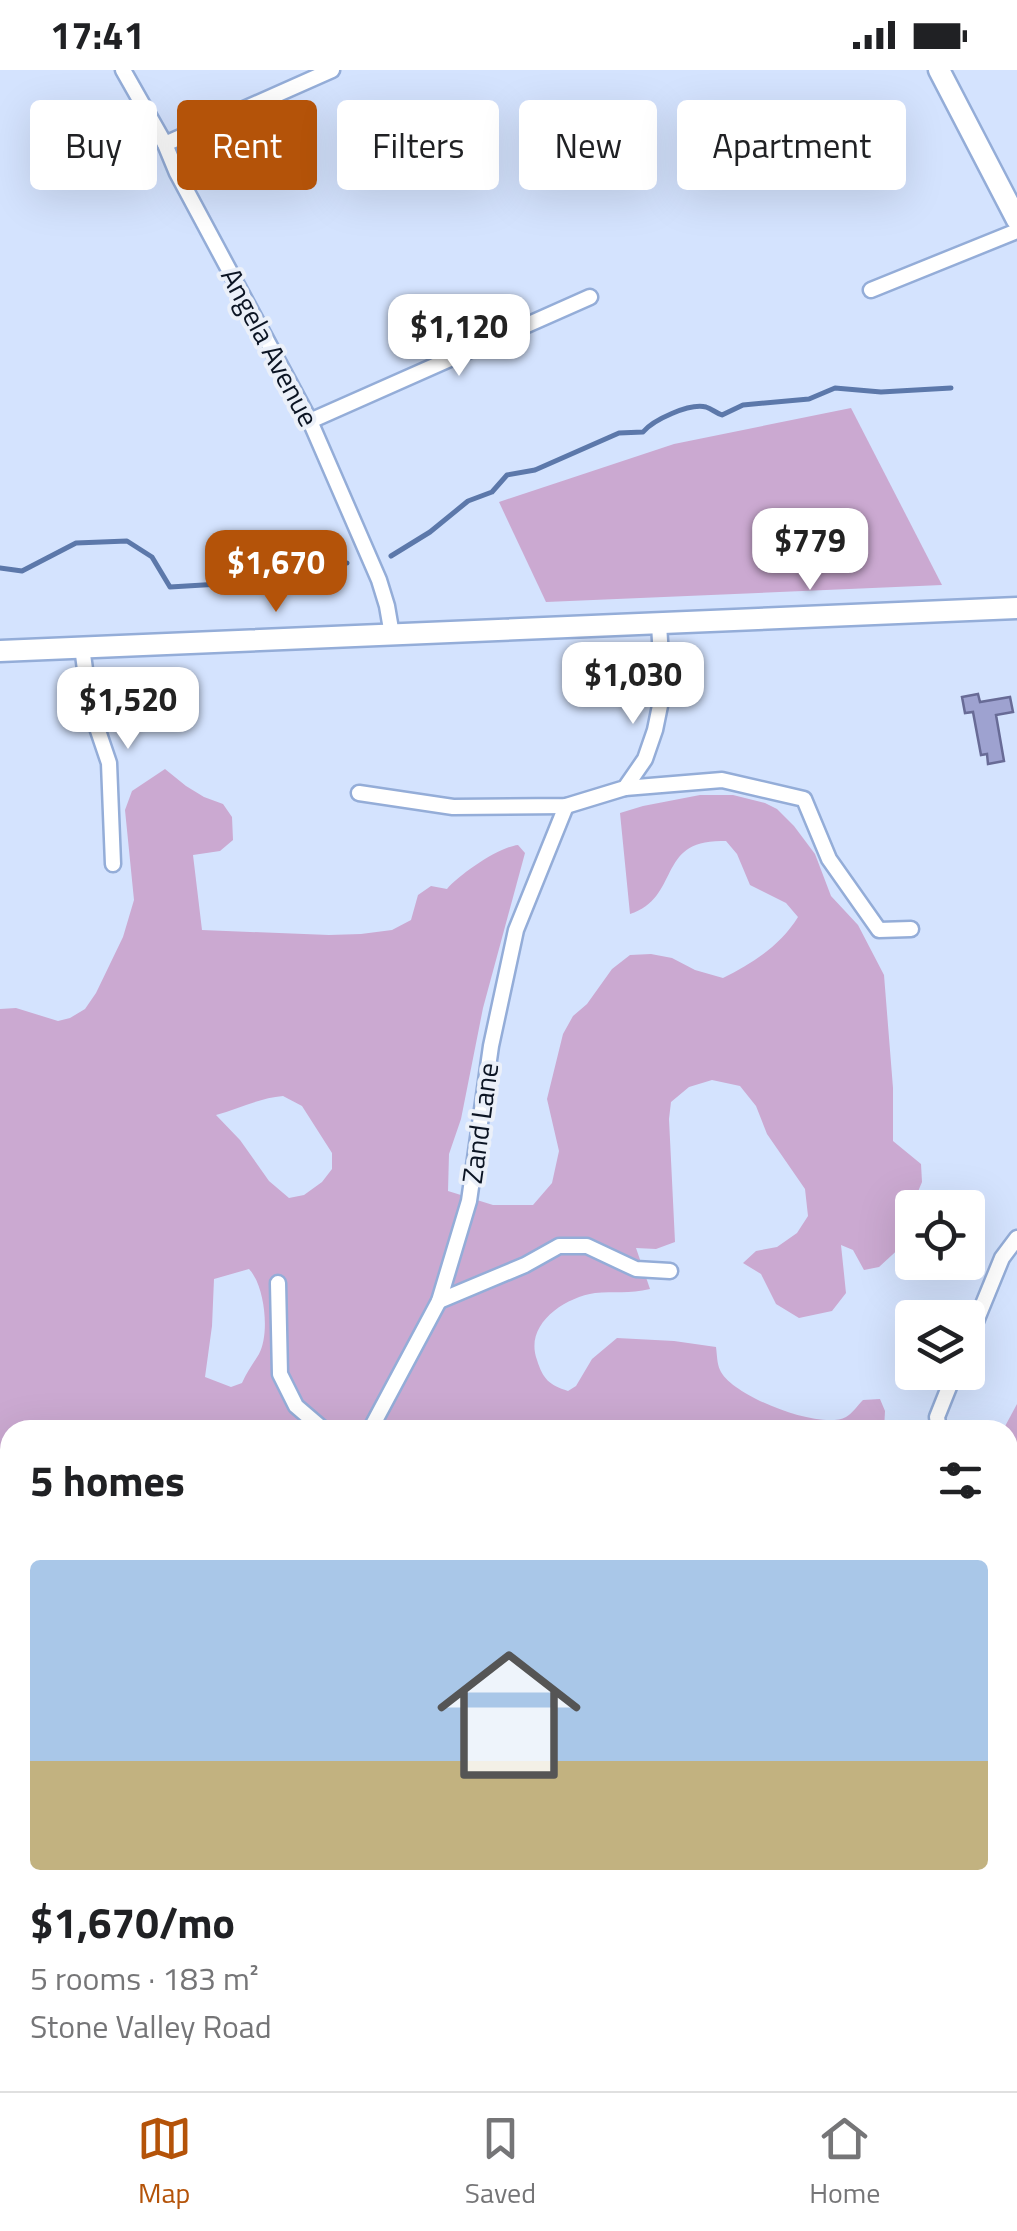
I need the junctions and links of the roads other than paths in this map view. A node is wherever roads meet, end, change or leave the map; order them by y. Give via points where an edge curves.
1 (122, 70) edge
2 (332, 70) edge
3 (939, 70) edge
4 (165, 144) junction
5 (1017, 220) edge
6 (1017, 231) edge
7 (871, 290) dead end
8 (590, 298) dead end
9 (310, 421) junction
10 (1017, 608) edge
11 (659, 624) junction
12 (392, 635) junction
13 (82, 647) junction
14 (0, 651) edge
15 (624, 788) junction
16 (359, 792) dead end
17 (566, 806) junction
18 (113, 864) dead end
19 (911, 929) dead end
20 (1017, 1238) edge
21 (670, 1271) dead end
22 (278, 1283) dead end
23 (985, 1300) edge
24 (439, 1301) junction
25 (948, 1390) edge
26 (312, 1420) edge
27 (375, 1420) edge
28 (937, 1420) edge

1 - 4 street, Angela Avenue
2 - 4 street
3 - 5 street
4 - 9 street, Angela Avenue
6 - 7 street
8 - 9 street
9 - 12 street, Angela Avenue via 379,580
10 - 11 street
11 - 12 street
11 - 15 street via 663,691 656,730
12 - 13 street
13 - 14 street
13 - 18 street via 90,707 108,763
15 - 17 street
15 - 19 street via 722,780 804,799 829,859 879,930
16 - 17 street via 453,808
17 - 24 street, Zand Lane via 516,930 469,1201
20 - 23 street
21 - 24 street via 636,1269 588,1246 559,1246
22 - 26 street via 280,1374 296,1406
24 - 27 street, Zand Lane
25 - 28 street

